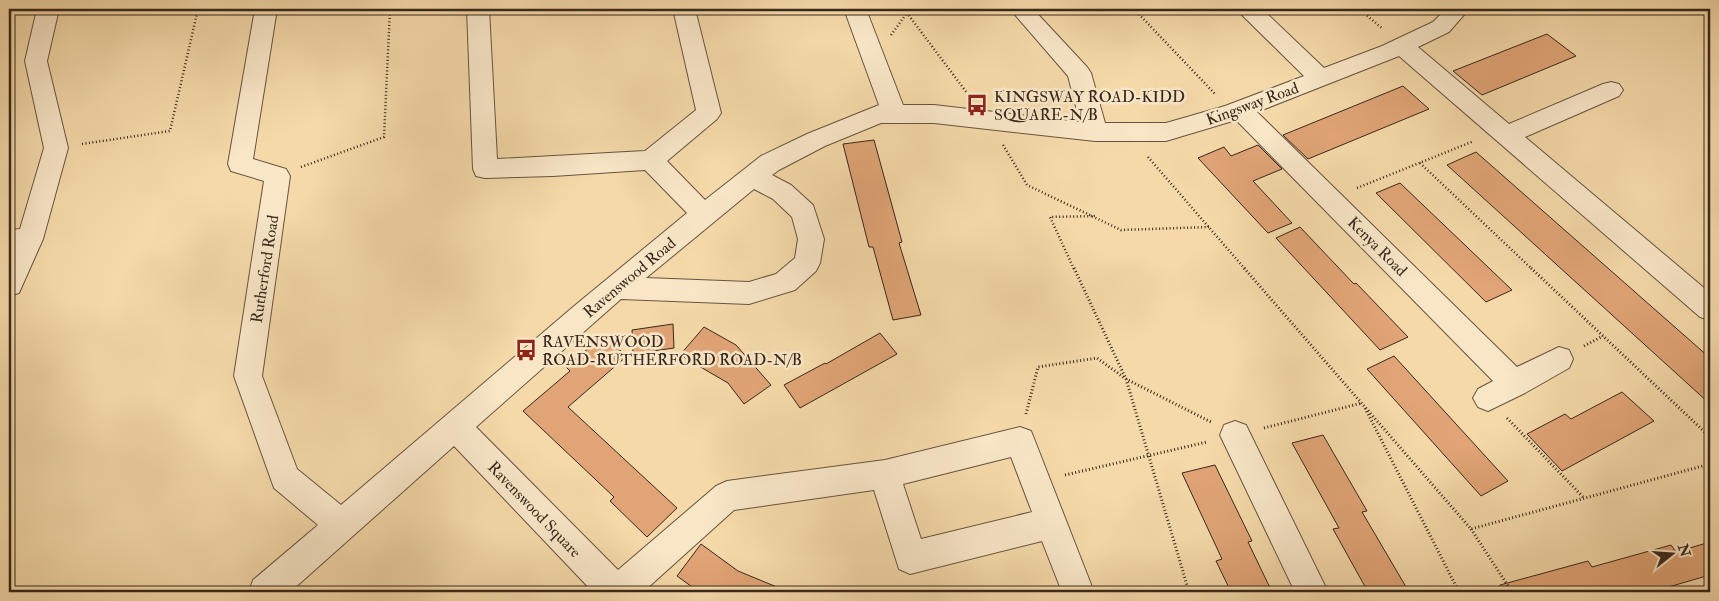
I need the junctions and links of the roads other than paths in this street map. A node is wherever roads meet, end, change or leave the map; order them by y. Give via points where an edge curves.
1 (48, 9) edge
2 (266, 9) edge
3 (478, 9) edge
4 (684, 9) edge
5 (855, 9) edge
6 (1022, 9) edge
7 (1249, 9) edge
8 (1458, 9) edge
9 (1402, 46) junction
10 (1320, 78) junction
11 (1611, 90) dead end
12 (1237, 111) junction
13 (886, 114) junction
14 (1095, 132) junction
15 (1504, 133) junction
16 (651, 160) junction
17 (753, 177) junction
18 (704, 215) junction
19 (19, 240) edge
20 (9, 285) edge
21 (615, 288) junction
22 (1710, 309) edge
23 (1559, 359) dead end
24 (1515, 384) junction
25 (1488, 398) road end
26 (455, 426) junction
27 (1235, 435) road end
28 (885, 474) junction
29 (1051, 523) junction
30 (341, 525) junction
31 (266, 592) edge
32 (617, 592) edge
33 (1078, 592) edge
34 (1312, 592) edge

1 - 19 street via 36,61 56,148
2 - 30 street, Rutherford Road via 240,164 277,176 248,376 284,478
3 - 16 street via 485,169
4 - 16 street via 709,113
5 - 13 street
6 - 14 street via 1079,73
7 - 10 street
8 - 9 street, Kingsway Road via 1441,27
9 - 10 street, Kingsway Road
9 - 15 street
10 - 12 street, Kingsway Road
11 - 15 street
12 - 14 street, Kingsway Road via 1166,132
12 - 24 street, Kenya Road via 1331,199
13 - 14 street, Kingsway Road via 934,114
13 - 17 street, Ravenswood Road via 809,144 770,163
15 - 22 street
16 - 18 street
17 - 18 street, Ravenswood Road
17 - 21 street via 782,192 804,212 811,239 806,263 785,282 749,293
18 - 21 street, Ravenswood Road
19 - 20 street
21 - 26 street, Ravenswood Road
23 - 24 street
24 - 25 street
26 - 30 street, Ravenswood Road
26 - 32 street, Ravenswood Square
27 - 34 street
28 - 29 street via 1020,441
28 - 29 street via 910,558
28 - 32 street via 727,496
29 - 33 street
30 - 31 street, Ravenswood Road

